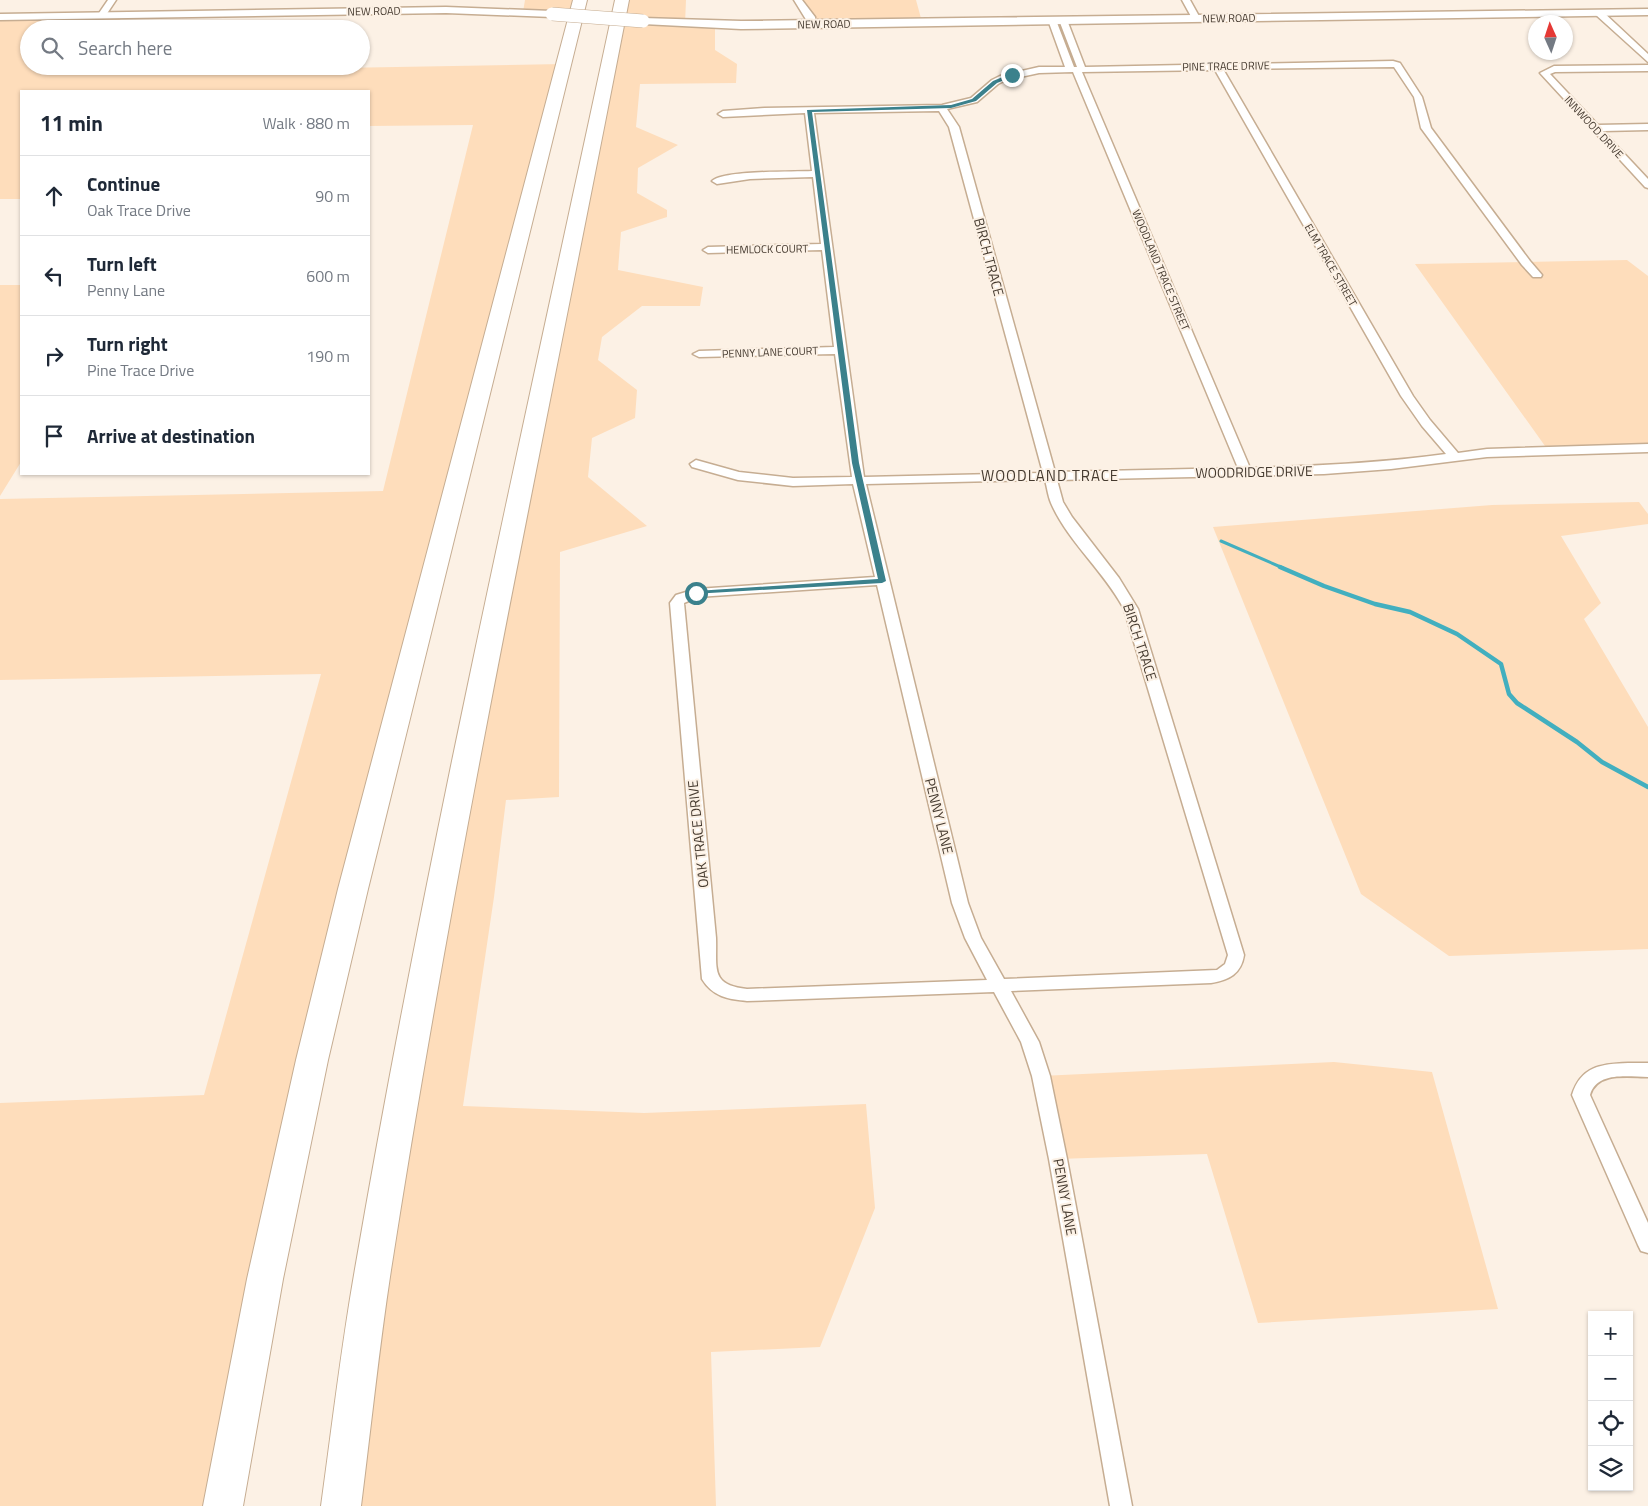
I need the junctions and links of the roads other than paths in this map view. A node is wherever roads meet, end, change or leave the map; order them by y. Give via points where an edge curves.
1 (112, 0) edge
2 (121, 0) edge
3 (580, 0) edge
4 (622, 0) edge
5 (798, 0) edge
6 (1186, 0) edge
7 (1464, 4) dead end
8 (1648, 12) edge
9 (1599, 13) junction
10 (1473, 14) junction
11 (106, 16) junction
12 (0, 17) edge
13 (1196, 18) junction
14 (1057, 20) junction
15 (813, 24) junction
16 (1648, 59) edge
17 (1217, 66) junction
18 (1648, 68) edge
19 (1076, 69) junction
20 (942, 108) junction
21 (809, 110) junction
22 (723, 114) dead end
23 (1648, 127) edge
24 (1596, 128) junction
25 (817, 174) junction
26 (717, 181) dead end
27 (1648, 185) edge
28 (826, 247) junction
29 (708, 250) dead end
30 (1538, 275) dead end
31 (841, 350) junction
32 (699, 354) dead end
33 (1648, 448) edge
34 (1455, 457) junction
35 (696, 464) dead end
36 (1246, 472) junction
37 (1050, 476) junction
38 (858, 480) junction
39 (882, 581) junction
40 (999, 986) junction
41 (1648, 1070) edge
42 (1648, 1246) edge
43 (223, 1506) edge
44 (341, 1506) edge
45 (1120, 1506) edge

1 - 11 street
2 - 11 street
3 - 43 highway via 312,1060 265,1279
4 - 44 highway via 413,1035 372,1274
5 - 15 street via 812,17
6 - 13 street
7 - 10 street
8 - 9 street, NEW ROAD
9 - 10 street, NEW ROAD
9 - 16 street
10 - 13 street, NEW ROAD
11 - 12 street, NEW ROAD
11 - 15 street, NEW ROAD, bridge via 462,10 722,25
13 - 14 street, NEW ROAD
14 - 15 street, NEW ROAD
14 - 19 street, WOODLAND TRACE STREET
17 - 19 street, PINE TRACE DRIVE
17 - 30 street, PINE TRACE DRIVE via 1397,65 1418,97 1426,128
17 - 34 street, ELM TRACE STREET via 1407,396
18 - 24 street, INNWOOD DRIVE via 1548,70 1544,75
19 - 20 street, PINE TRACE DRIVE via 1012,75 995,82 974,100
19 - 36 street, WOODLAND TRACE STREET
20 - 21 street, PINE TRACE DRIVE
20 - 37 street, BIRCH TRACE via 954,127
21 - 22 street, PINE TRACE DRIVE
21 - 25 street, PENNY LANE
23 - 24 street
24 - 27 street, INNWOOD DRIVE
25 - 26 street via 750,176
25 - 28 street, PENNY LANE
28 - 29 street, HEMLOCK COURT
28 - 31 street, PENNY LANE
31 - 32 street, PENNY LANE COURT
31 - 38 street, PENNY LANE
33 - 34 street, WOODRIDGE DRIVE via 1524,451
34 - 36 street, WOODRIDGE DRIVE via 1357,468
35 - 38 street, WOODRIDGE DRIVE via 764,480
36 - 37 street, WOODRIDGE DRIVE
37 - 38 street, WOODRIDGE DRIVE
37 - 40 street, BIRCH TRACE via 1066,520 1114,578 1131,609 1236,963 1216,977
38 - 39 street, PENNY LANE
39 - 40 street, PENNY LANE via 960,903 973,938
39 - 40 street, OAK TRACE DRIVE via 696,593 681,598 677,603 710,980 725,992 747,995
40 - 45 street, PENNY LANE via 1030,1042 1041,1076
41 - 42 street via 1595,1074 1587,1079 1581,1096

